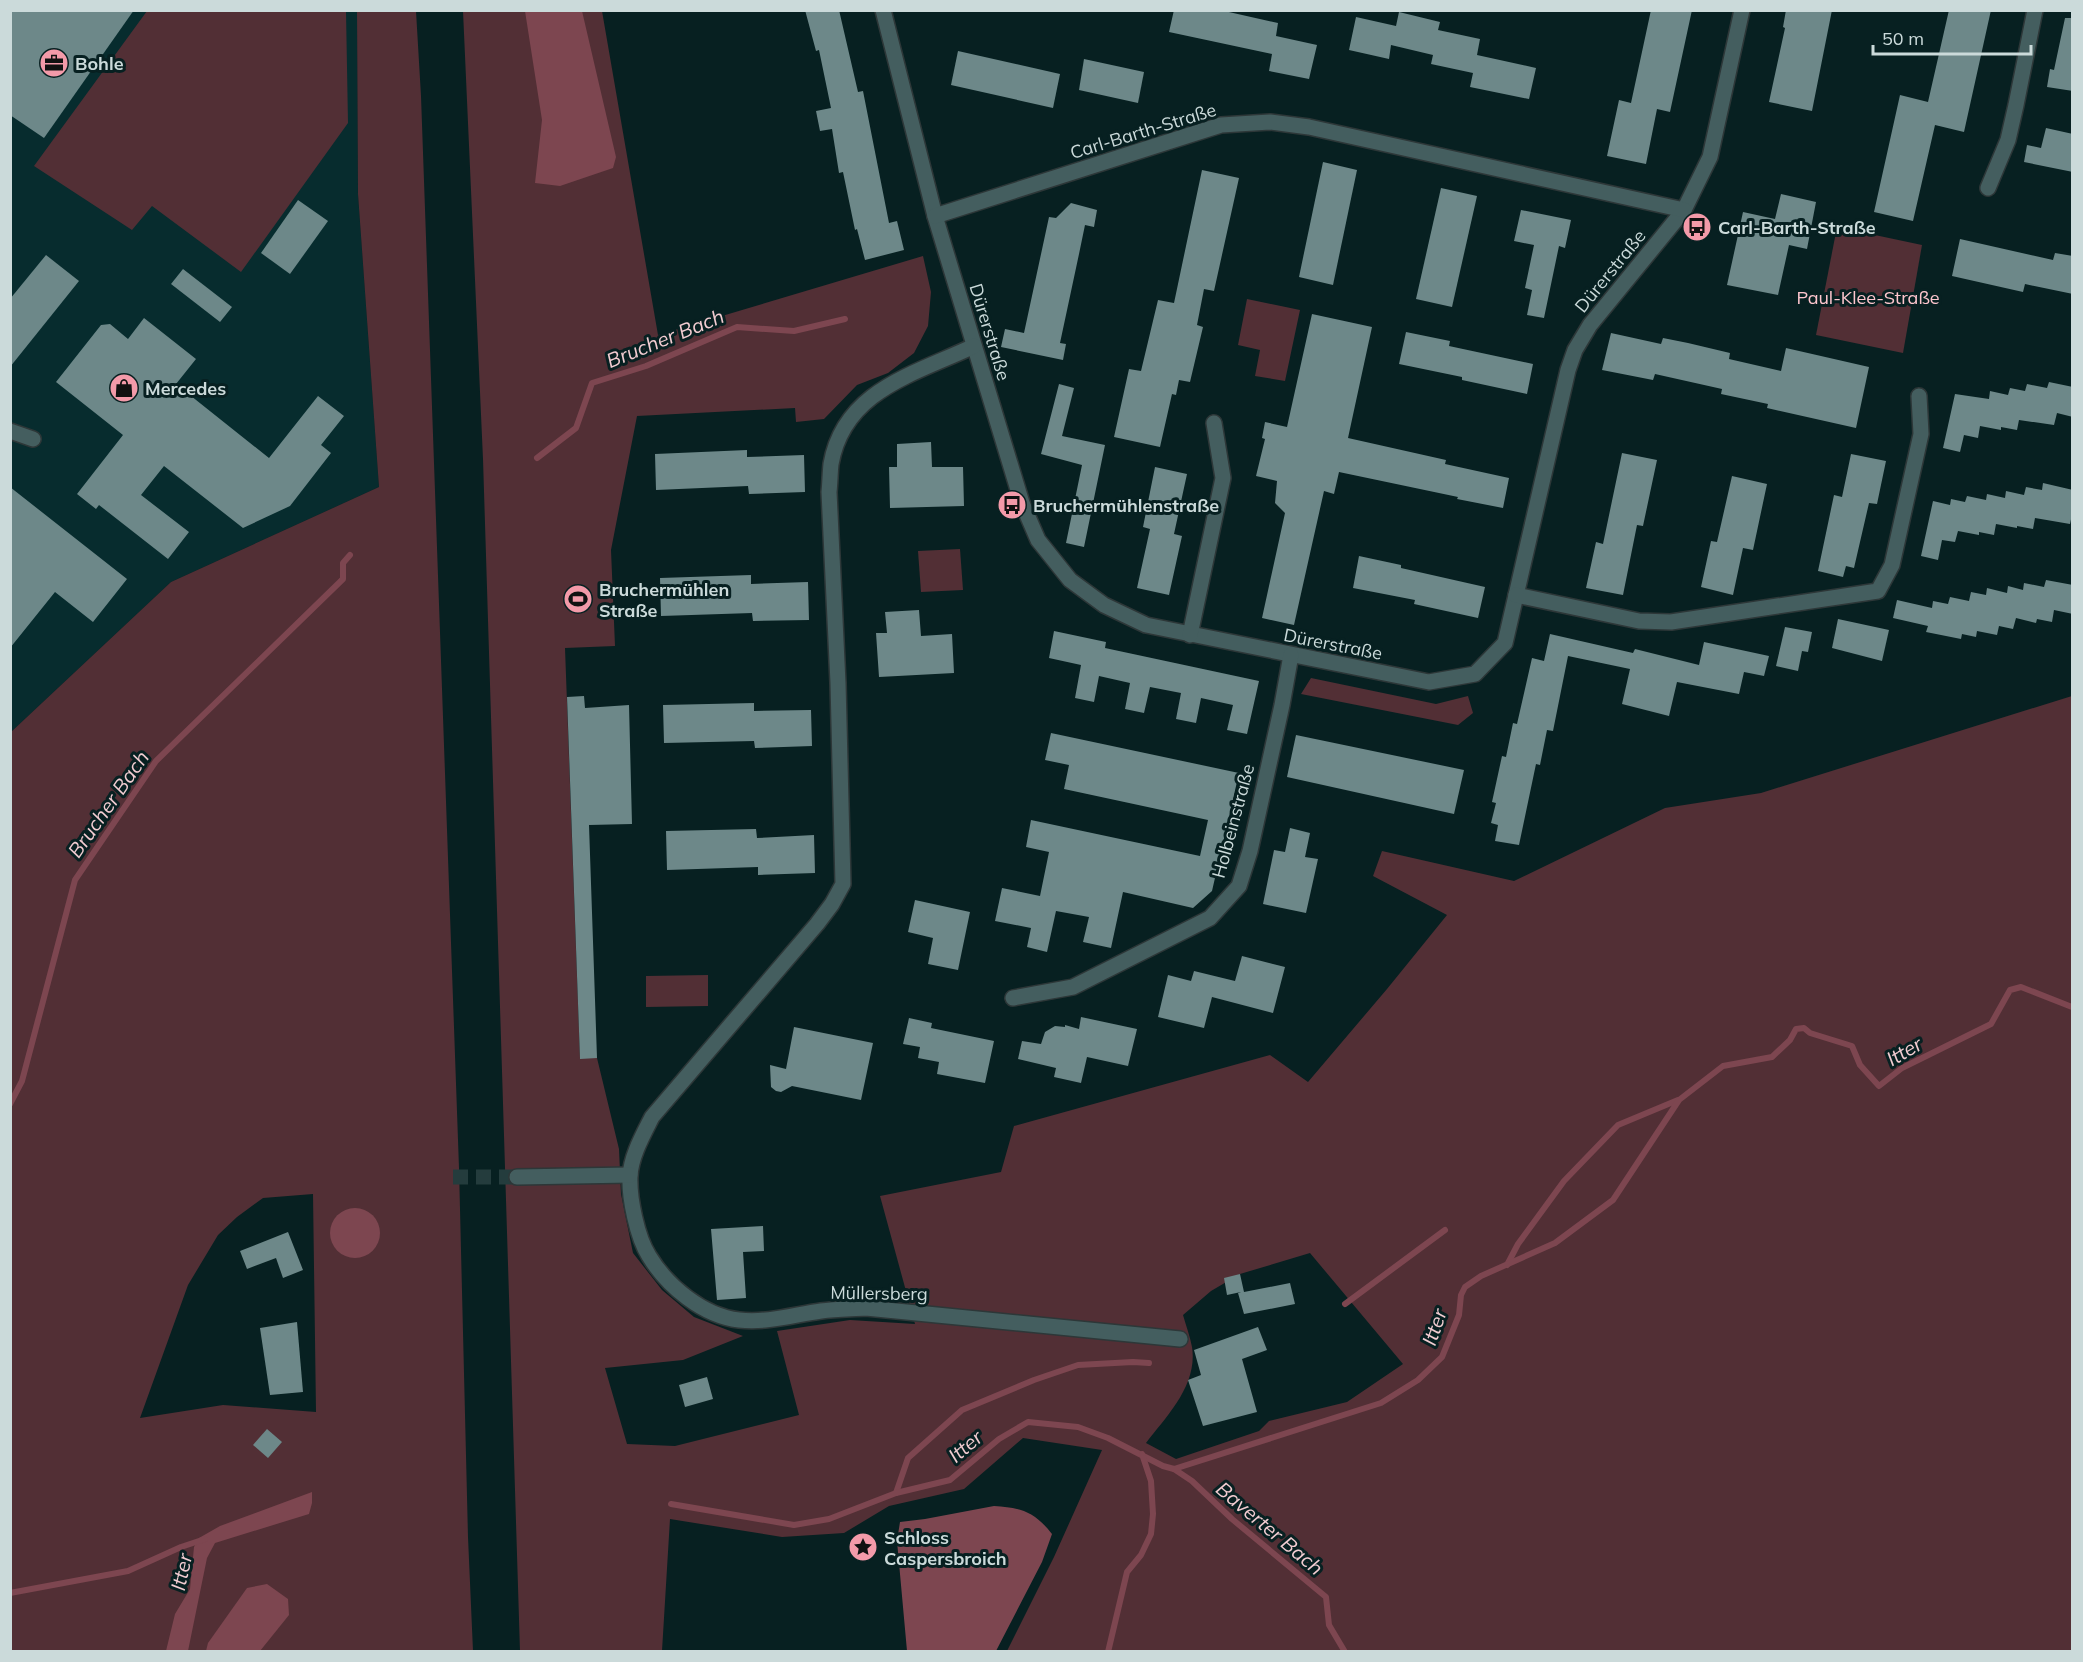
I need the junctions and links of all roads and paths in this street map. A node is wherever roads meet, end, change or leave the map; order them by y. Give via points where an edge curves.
1 (883, 10) edge
2 (1742, 10) edge
3 (2035, 10) edge
4 (1988, 188) dead end
5 (1684, 210) junction
6 (935, 216) junction
7 (974, 346) junction
8 (1919, 396) dead end
9 (1214, 423) dead end
10 (10, 430) edge
11 (33, 439) dead end
12 (1516, 595) junction
13 (1190, 635) junction
14 (1291, 655) junction
15 (1013, 998) dead end
16 (630, 1175) junction
17 (517, 1177) tunnel mouth
18 (1180, 1339) dead end

1 - 6 street, Dürerstraße
2 - 5 street, Dürerstraße via 1710,157
3 - 4 street via 2008,141
5 - 6 street, Carl-Barth-Straße via 1341,134 1270,122 1221,125
5 - 12 street, Dürerstraße via 1608,302 1575,350
6 - 7 street, Dürerstraße
7 - 13 street, Dürerstraße via 1022,503 1038,540 1070,580 1104,605 1146,624
7 - 16 street via 880,389 860,405 838,442 831,463 829,492 843,884 817,924 652,1117 639,1141
8 - 12 street via 1921,434 1892,565 1878,591 1671,622 1639,621
9 - 13 street via 1223,478
10 - 11 street
12 - 14 street, Dürerstraße via 1505,643 1475,674 1429,682
13 - 14 street, Dürerstraße
14 - 15 street, Holbeinstraße via 1250,851 1239,886 1210,918 1073,987
16 - 17 street
16 - 18 street, Müllersberg via 633,1213 648,1255 673,1286 702,1308 737,1320 770,1321 821,1311 866,1308

